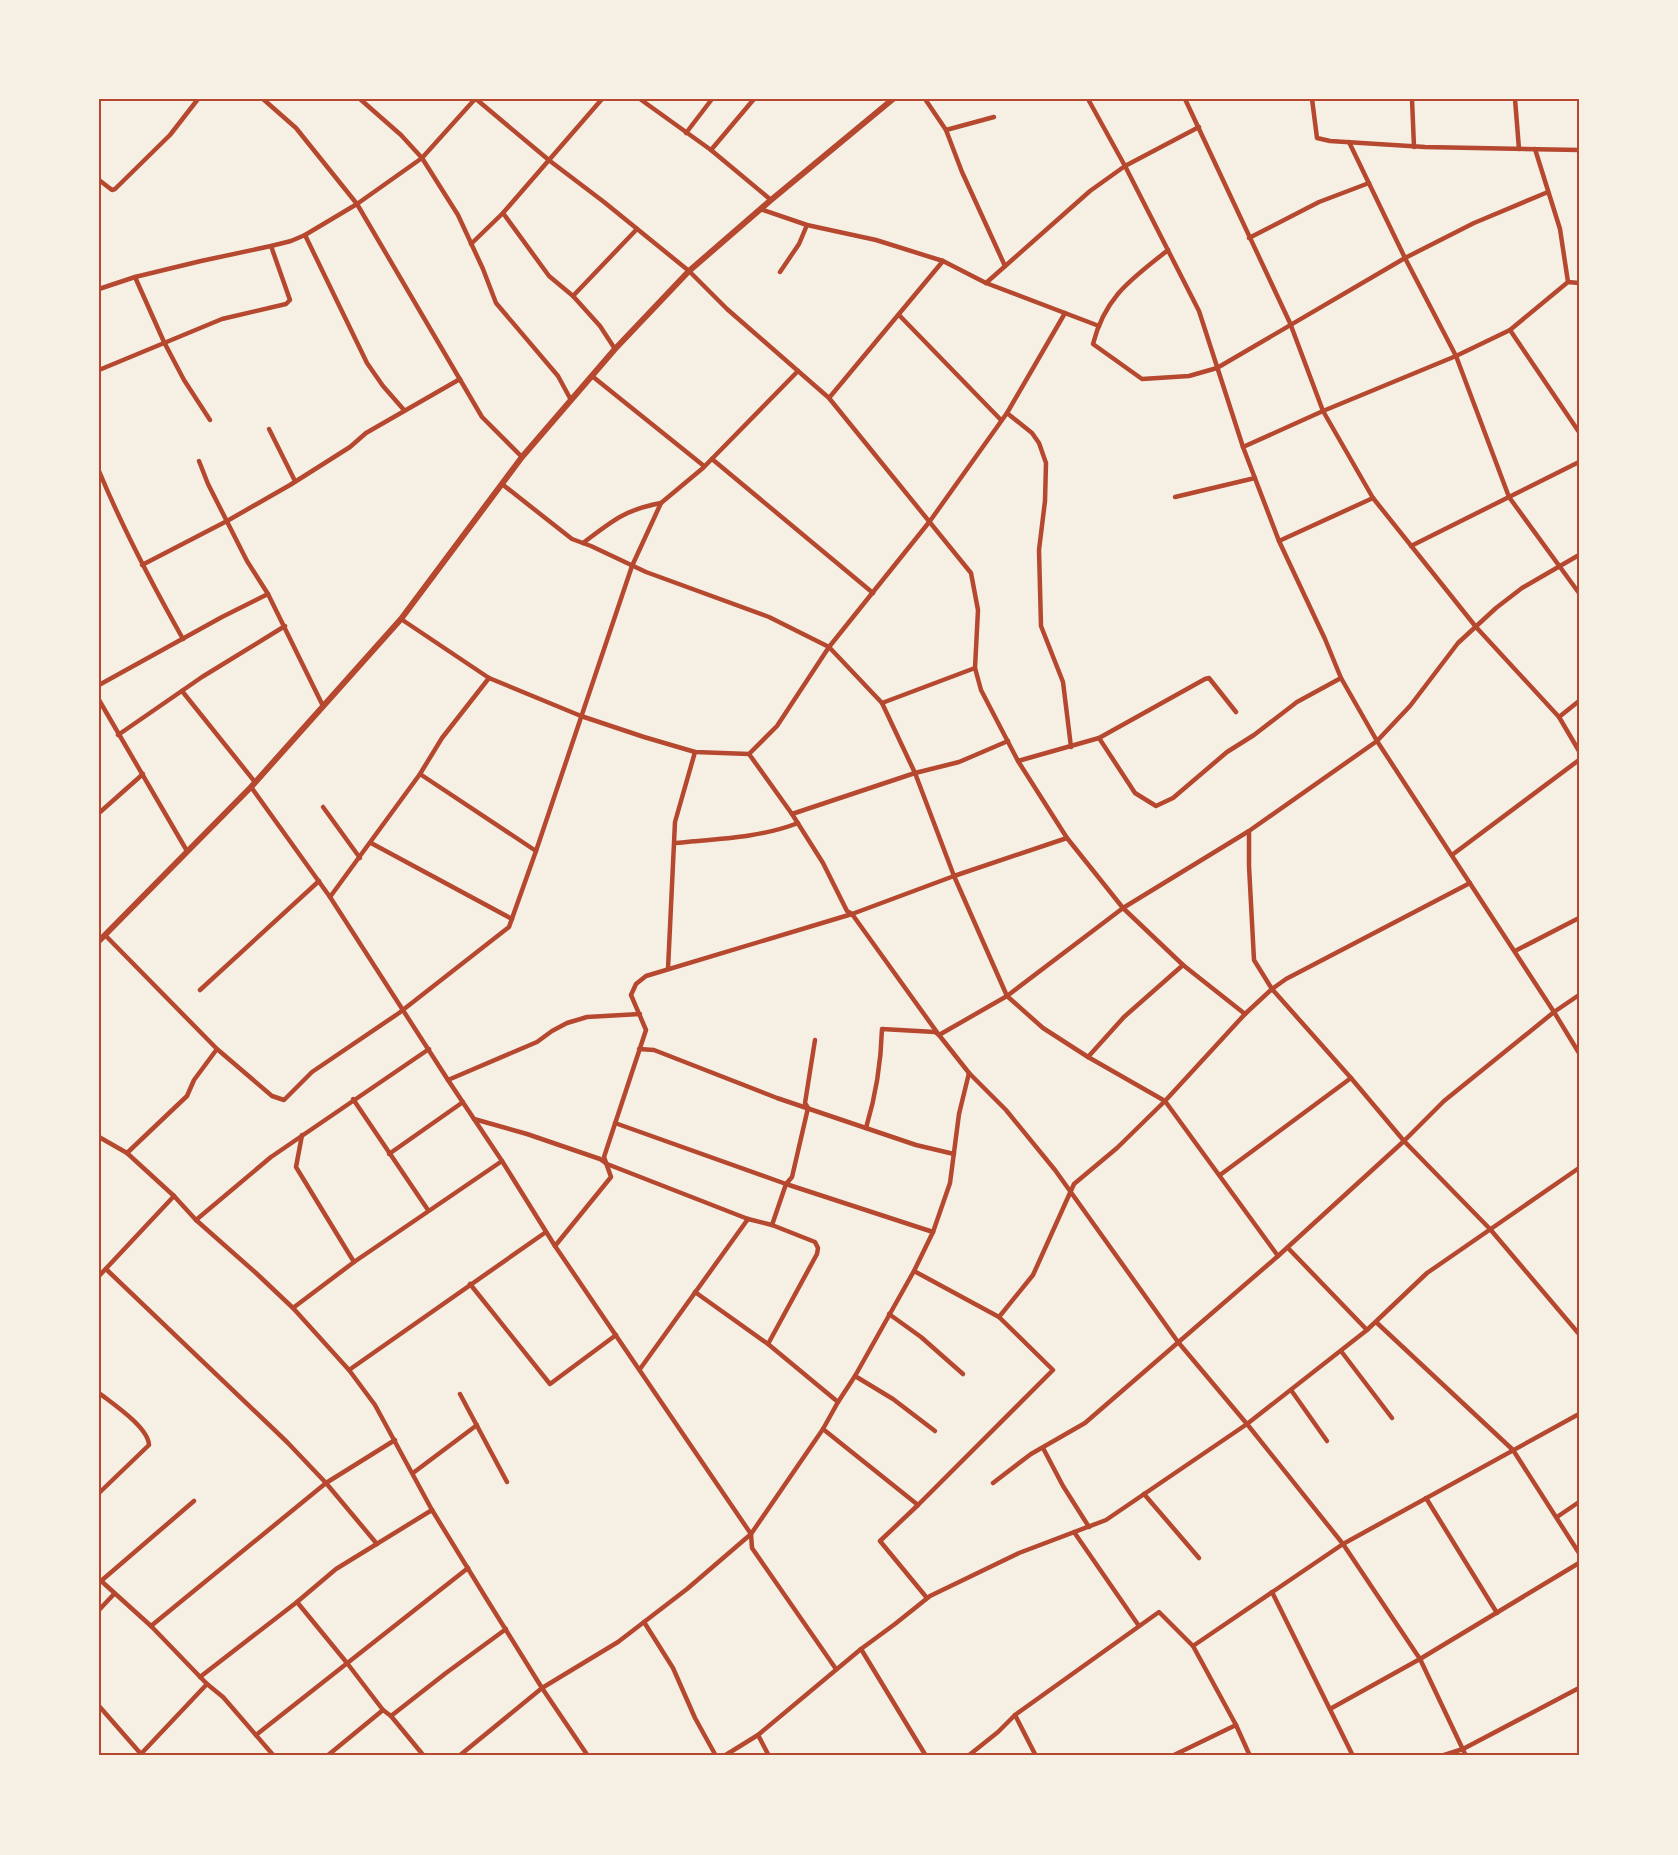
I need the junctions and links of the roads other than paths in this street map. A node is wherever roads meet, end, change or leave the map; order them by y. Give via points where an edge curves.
1 (198, 99) edge
2 (263, 99) edge
3 (360, 99) edge
4 (476, 99) edge
5 (602, 99) edge
6 (640, 99) edge
7 (712, 99) edge
8 (754, 99) edge
9 (893, 99) edge
10 (925, 99) edge
11 (1088, 99) edge
12 (1185, 99) edge
13 (1312, 99) edge
14 (1412, 99) edge
15 (1515, 99) edge
16 (994, 117) dead end
17 (1199, 128) junction
18 (946, 130) junction
19 (686, 133) junction
20 (1348, 142) junction
21 (1414, 147) junction
22 (1519, 149) junction
23 (1535, 149) junction
24 (711, 150) junction
25 (1579, 150) edge
26 (422, 158) junction
27 (549, 161) junction
28 (1125, 166) junction
29 (99, 180) edge
30 (1369, 183) junction
31 (1548, 192) junction
32 (771, 200) junction
33 (357, 204) junction
34 (760, 209) junction
35 (503, 213) junction
36 (807, 225) junction
37 (637, 229) junction
38 (305, 235) junction
39 (1249, 238) junction
40 (471, 244) junction
41 (271, 246) junction
42 (1168, 250) junction
43 (1405, 258) junction
44 (943, 261) junction
45 (1005, 266) junction
46 (689, 271) junction
47 (780, 272) dead end
48 (135, 277) junction
49 (1568, 282) junction
50 (986, 283) junction
51 (1579, 283) edge
52 (99, 289) edge
53 (573, 296) junction
54 (1065, 313) junction
55 (899, 315) junction
56 (1290, 323) junction
57 (1099, 326) junction
58 (1510, 330) junction
59 (164, 342) junction
60 (615, 349) junction
61 (1456, 356) junction
62 (1217, 368) junction
63 (99, 370) edge
64 (798, 371) junction
65 (592, 376) junction
66 (460, 379) junction
67 (829, 398) junction
68 (571, 400) junction
69 (404, 410) junction
70 (1323, 411) junction
71 (1007, 413) junction
72 (210, 420) dead end
73 (1001, 420) junction
74 (269, 429) dead end
75 (1579, 432) edge
76 (1243, 447) junction
77 (522, 458) junction
78 (712, 459) junction
79 (199, 461) dead end
80 (1579, 462) edge
81 (705, 466) junction
82 (99, 471) edge
83 (1255, 478) junction
84 (100, 479) edge
85 (295, 481) junction
86 (502, 484) junction
87 (1175, 497) dead end
88 (1509, 497) junction
89 (1373, 498) junction
90 (661, 503) junction
91 (227, 521) junction
92 (930, 521) junction
93 (1279, 541) junction
94 (583, 543) junction
95 (1411, 546) junction
96 (1579, 555) edge
97 (142, 565) junction
98 (632, 566) junction
99 (1559, 566) junction
100 (873, 593) junction
101 (1579, 593) edge
102 (268, 594) junction
103 (401, 619) junction
104 (285, 626) junction
105 (1476, 627) junction
106 (183, 639) junction
107 (829, 647) junction
108 (975, 668) junction
109 (489, 678) junction
110 (1341, 678) junction
111 (99, 685) edge
112 (182, 691) junction
113 (99, 700) edge
114 (1579, 701) edge
115 (882, 704) junction
116 (323, 706) junction
117 (1236, 712) dead end
118 (581, 716) junction
119 (1559, 717) junction
120 (118, 735) junction
121 (1099, 738) junction
122 (1008, 741) junction
123 (1377, 741) junction
124 (1071, 747) junction
125 (1579, 751) edge
126 (695, 752) junction
127 (749, 754) junction
128 (1579, 760) edge
129 (1018, 761) junction
130 (915, 773) junction
131 (143, 774) junction
132 (420, 774) junction
133 (253, 784) junction
134 (323, 807) dead end
135 (99, 813) edge
136 (792, 814) junction
137 (798, 823) junction
138 (1249, 831) junction
139 (1067, 838) junction
140 (371, 843) junction
141 (675, 843) junction
142 (187, 851) junction
143 (536, 851) junction
144 (1452, 855) junction
145 (360, 858) junction
146 (954, 876) junction
147 (319, 881) junction
148 (1470, 883) junction
149 (330, 897) junction
150 (1123, 908) junction
151 (852, 914) junction
152 (1579, 918) edge
153 (512, 919) junction
154 (105, 935) junction
155 (99, 941) edge
156 (1515, 951) junction
157 (1183, 964) junction
158 (668, 969) junction
159 (1272, 988) junction
160 (200, 990) dead end
161 (1579, 995) edge
162 (1007, 996) junction
163 (403, 1010) junction
164 (1554, 1012) junction
165 (640, 1014) junction
166 (1245, 1014) junction
167 (939, 1035) junction
168 (815, 1040) dead end
169 (217, 1049) junction
170 (429, 1049) junction
171 (639, 1050) junction
172 (1579, 1053) edge
173 (1088, 1057) junction
174 (969, 1073) junction
175 (1351, 1078) junction
176 (448, 1080) junction
177 (353, 1099) junction
178 (1165, 1101) junction
179 (463, 1102) junction
180 (808, 1108) junction
181 (474, 1119) junction
182 (615, 1123) junction
183 (866, 1128) junction
184 (302, 1135) junction
185 (99, 1137) edge
186 (1404, 1141) junction
187 (127, 1154) junction
188 (389, 1154) junction
189 (954, 1154) junction
190 (502, 1161) junction
191 (607, 1164) junction
192 (1579, 1168) edge
193 (1220, 1175) junction
194 (786, 1184) junction
195 (1071, 1193) junction
196 (174, 1196) junction
197 (428, 1210) junction
198 (748, 1219) junction
199 (196, 1220) junction
200 (772, 1224) junction
201 (1490, 1229) junction
202 (546, 1232) junction
203 (933, 1232) junction
204 (555, 1246) junction
205 (1288, 1248) junction
206 (1278, 1256) junction
207 (354, 1262) junction
208 (106, 1269) junction
209 (914, 1271) junction
210 (99, 1276) edge
211 (470, 1284) junction
212 (695, 1292) junction
213 (293, 1308) junction
214 (889, 1314) junction
215 (999, 1317) junction
216 (1376, 1322) junction
217 (1367, 1330) junction
218 (1579, 1334) edge
219 (616, 1335) junction
220 (1178, 1342) junction
221 (768, 1344) junction
222 (1341, 1351) junction
223 (640, 1370) junction
224 (349, 1371) junction
225 (963, 1374) dead end
226 (855, 1376) junction
227 (1291, 1390) junction
228 (99, 1393) edge
229 (460, 1394) dead end
230 (838, 1402) junction
231 (1579, 1414) edge
232 (1392, 1418) dead end
233 (1247, 1424) junction
234 (477, 1425) junction
235 (823, 1429) junction
236 (935, 1431) dead end
237 (395, 1440) junction
238 (1327, 1441) dead end
239 (1043, 1448) junction
240 (1513, 1450) junction
241 (413, 1473) junction
242 (507, 1482) dead end
243 (326, 1483) junction
244 (993, 1483) dead end
245 (99, 1493) edge
246 (1144, 1494) junction
247 (1426, 1498) junction
248 (194, 1501) dead end
249 (1579, 1502) edge
250 (918, 1505) junction
251 (432, 1510) junction
252 (1557, 1516) junction
253 (1089, 1527) junction
254 (1074, 1532) junction
255 (751, 1534) junction
256 (377, 1544) junction
257 (1343, 1544) junction
258 (1579, 1553) edge
259 (1199, 1558) dead end
260 (1579, 1563) edge
261 (468, 1568) junction
262 (100, 1580) edge
263 (1272, 1592) junction
264 (114, 1594) junction
265 (927, 1598) junction
266 (297, 1602) junction
267 (99, 1610) edge
268 (1497, 1613) junction
269 (644, 1622) junction
270 (150, 1626) junction
271 (1139, 1626) junction
272 (506, 1629) junction
273 (1193, 1646) junction
274 (861, 1649) junction
275 (1420, 1659) junction
276 (347, 1663) junction
277 (836, 1669) junction
278 (200, 1677) junction
279 (207, 1684) junction
280 (542, 1688) junction
281 (1579, 1688) edge
282 (99, 1706) edge
283 (1330, 1709) junction
284 (383, 1710) junction
285 (1015, 1715) junction
286 (391, 1716) junction
287 (1236, 1725) junction
288 (256, 1735) junction
289 (758, 1735) junction
290 (1463, 1749) junction
291 (140, 1755) edge
292 (274, 1756) edge
293 (327, 1756) edge
294 (424, 1756) edge
295 (459, 1756) edge
296 (588, 1756) edge
297 (716, 1756) edge
298 (724, 1756) edge
299 (769, 1756) edge
300 (926, 1756) edge
301 (968, 1756) edge
302 (1036, 1756) edge
303 (1172, 1756) edge
304 (1250, 1756) edge
305 (1353, 1756) edge
306 (1441, 1756) edge
307 (1466, 1756) edge

1 - 29 street via 170,135 115,189
2 - 33 street via 296,129
3 - 26 street
4 - 26 street
4 - 27 street
5 - 27 street
6 - 19 street
7 - 19 street
8 - 24 street
9 - 32 street
10 - 18 street
11 - 28 street
12 - 17 street
13 - 20 street via 1317,138
14 - 21 street
15 - 22 street
16 - 18 street
17 - 28 street
17 - 39 street
18 - 45 street
19 - 24 street
20 - 21 street
20 - 30 street
21 - 22 street
22 - 23 street
23 - 25 street
23 - 31 street
24 - 32 street
26 - 33 street
26 - 40 street via 458,214
27 - 35 street
27 - 37 street
28 - 42 street
28 - 45 street via 1090,191
30 - 39 street via 1319,202
30 - 43 street
31 - 43 street
31 - 49 street via 1560,230
32 - 34 street
33 - 38 street
33 - 66 street
34 - 36 street
34 - 46 street
35 - 40 street
35 - 53 street via 549,276
36 - 44 street via 876,240
36 - 47 street
37 - 46 street
37 - 53 street
38 - 41 street
38 - 69 street via 367,363
39 - 56 street
40 - 68 street via 496,303 558,376
41 - 48 street
41 - 59 street via 289,302 222,319
42 - 57 street via 1108,305
42 - 62 street via 1199,311
43 - 56 street
43 - 61 street
44 - 50 street
44 - 55 street
45 - 50 street
46 - 60 street
46 - 64 street
48 - 52 street
48 - 59 street
49 - 51 street
49 - 58 street
50 - 54 street
53 - 60 street
54 - 57 street
54 - 71 street
55 - 67 street
55 - 73 street
56 - 62 street
56 - 70 street
57 - 62 street via 1093,344 1142,379 1189,376
58 - 61 street
58 - 75 street
59 - 63 street
59 - 72 street
60 - 65 street
61 - 70 street
61 - 88 street
62 - 76 street
64 - 67 street
64 - 78 street
65 - 68 street
65 - 81 street
66 - 69 street
66 - 77 street via 482,417
67 - 92 street
68 - 77 street
69 - 85 street
70 - 76 street
70 - 89 street
71 - 73 street
71 - 124 street via 1032,433 1046,463 1039,550 1041,626 1063,682
73 - 92 street
74 - 85 street
76 - 83 street
77 - 86 street
78 - 81 street
78 - 100 street
79 - 91 street
80 - 88 street
81 - 90 street
82 - 84 street
83 - 87 street
83 - 93 street
84 - 97 street
85 - 91 street
86 - 94 street via 572,539
86 - 103 street
88 - 95 street
88 - 99 street
89 - 93 street
89 - 95 street
90 - 94 street via 639,507 614,519
90 - 98 street
91 - 97 street
91 - 102 street via 246,561
92 - 100 street
92 - 108 street via 971,573 978,610
93 - 110 street
94 - 98 street
95 - 105 street
96 - 99 street
97 - 106 street
98 - 107 street via 769,617
98 - 118 street
99 - 101 street
99 - 105 street via 1522,588
100 - 107 street
102 - 104 street
102 - 106 street
103 - 109 street
103 - 116 street
104 - 112 street
104 - 116 street
105 - 119 street
105 - 123 street via 1458,643 1410,706
106 - 111 street
107 - 115 street
107 - 127 street via 777,726
108 - 115 street
108 - 122 street via 981,690
109 - 118 street
109 - 132 street via 441,738
110 - 121 street via 1297,702 1227,752 1173,798 1156,806 1135,793
110 - 123 street
112 - 120 street
112 - 133 street
113 - 120 street
114 - 119 street
115 - 130 street
116 - 133 street
117 - 121 street via 1209,678
118 - 126 street
118 - 143 street
119 - 125 street
120 - 131 street
121 - 124 street
122 - 129 street
122 - 130 street via 959,762
123 - 138 street
123 - 144 street
124 - 129 street
126 - 127 street
126 - 141 street via 675,822
127 - 136 street
128 - 144 street
129 - 139 street
130 - 136 street
130 - 146 street
131 - 135 street
131 - 142 street
132 - 140 street
132 - 143 street
133 - 142 street
133 - 147 street
134 - 145 street
136 - 137 street
137 - 141 street via 744,836
137 - 151 street
138 - 150 street
138 - 159 street via 1254,960
139 - 146 street
139 - 150 street
140 - 145 street
140 - 153 street
141 - 158 street
142 - 154 street
143 - 153 street
144 - 148 street
145 - 149 street
146 - 151 street
146 - 162 street
147 - 149 street
147 - 160 street
148 - 156 street
148 - 159 street
149 - 163 street
150 - 157 street
150 - 162 street
151 - 158 street
151 - 167 street
152 - 156 street
153 - 163 street via 509,927
154 - 155 street
154 - 169 street
156 - 164 street
157 - 166 street
157 - 173 street via 1124,1017
158 - 165 street via 636,984 632,995
159 - 166 street
159 - 175 street
161 - 164 street
162 - 167 street
162 - 173 street via 1043,1028
163 - 169 street via 312,1072 284,1100 272,1096
163 - 170 street
164 - 172 street
164 - 186 street via 1444,1101
165 - 171 street via 646,1030
165 - 176 street via 586,1017 567,1023 537,1042
166 - 178 street
167 - 174 street
167 - 183 street via 882,1029 874,1101
168 - 180 street via 805,1102
169 - 187 street via 187,1096
170 - 176 street
170 - 177 street
171 - 180 street via 654,1050
171 - 182 street
173 - 178 street
174 - 189 street
174 - 195 street via 1006,1110
175 - 186 street
175 - 193 street
176 - 179 street
177 - 184 street
177 - 188 street
178 - 193 street
178 - 195 street via 1074,1184
179 - 181 street
179 - 188 street
180 - 183 street
180 - 194 street via 792,1177
181 - 190 street
181 - 191 street
182 - 191 street via 604,1157
182 - 194 street
183 - 189 street
184 - 199 street
184 - 207 street via 296,1167
185 - 187 street
186 - 201 street
186 - 205 street
187 - 196 street
188 - 197 street
189 - 203 street via 950,1183
190 - 197 street
190 - 202 street
191 - 198 street
191 - 204 street via 611,1177
192 - 201 street
193 - 206 street
194 - 200 street
194 - 203 street
195 - 215 street via 1033,1275
195 - 220 street
196 - 199 street
196 - 208 street
197 - 207 street
198 - 200 street
198 - 212 street
199 - 213 street
200 - 221 street via 814,1242 818,1248
201 - 216 street via 1427,1273
201 - 218 street
202 - 204 street
202 - 211 street
203 - 209 street
204 - 219 street
205 - 206 street
205 - 217 street
206 - 220 street
207 - 213 street
208 - 210 street
208 - 243 street
209 - 214 street
209 - 215 street
211 - 219 street via 550,1384
211 - 224 street
212 - 221 street
212 - 223 street
213 - 224 street
214 - 225 street
214 - 226 street
215 - 250 street via 1053,1370
216 - 217 street
216 - 240 street
217 - 222 street
219 - 223 street
220 - 233 street
220 - 239 street via 1085,1423
221 - 230 street
222 - 227 street
222 - 232 street
223 - 255 street
224 - 237 street
226 - 230 street
226 - 236 street
227 - 233 street
227 - 238 street
228 - 245 street via 137,1424 149,1445
229 - 234 street
230 - 235 street
231 - 240 street
233 - 246 street
233 - 257 street
234 - 241 street
234 - 242 street
235 - 250 street
235 - 255 street
237 - 241 street
237 - 243 street
239 - 244 street
239 - 253 street
240 - 247 street
240 - 252 street
241 - 251 street
243 - 256 street
243 - 270 street
246 - 253 street
246 - 259 street
247 - 257 street
247 - 268 street
248 - 262 street
249 - 252 street
250 - 265 street via 880,1541
251 - 256 street
251 - 261 street
252 - 258 street
253 - 254 street
254 - 265 street via 1019,1553
254 - 271 street
255 - 269 street
255 - 277 street via 752,1548
256 - 266 street via 336,1569
257 - 263 street
257 - 275 street
260 - 268 street
261 - 272 street
261 - 276 street
262 - 264 street
263 - 273 street
263 - 283 street
264 - 267 street
264 - 270 street
265 - 274 street
266 - 276 street
266 - 278 street
268 - 275 street
269 - 280 street
269 - 297 street via 673,1668
270 - 278 street
271 - 273 street via 1160,1612
271 - 285 street
272 - 280 street
272 - 286 street
273 - 287 street
274 - 277 street
274 - 300 street
275 - 283 street
275 - 290 street
276 - 284 street
276 - 288 street
277 - 289 street
278 - 279 street
279 - 288 street
279 - 291 street
280 - 295 street
280 - 296 street
281 - 290 street
282 - 291 street
283 - 305 street
284 - 286 street
284 - 293 street
285 - 301 street
285 - 302 street
286 - 294 street
287 - 303 street
287 - 304 street
288 - 292 street
289 - 298 street
289 - 299 street
290 - 306 street
290 - 307 street

